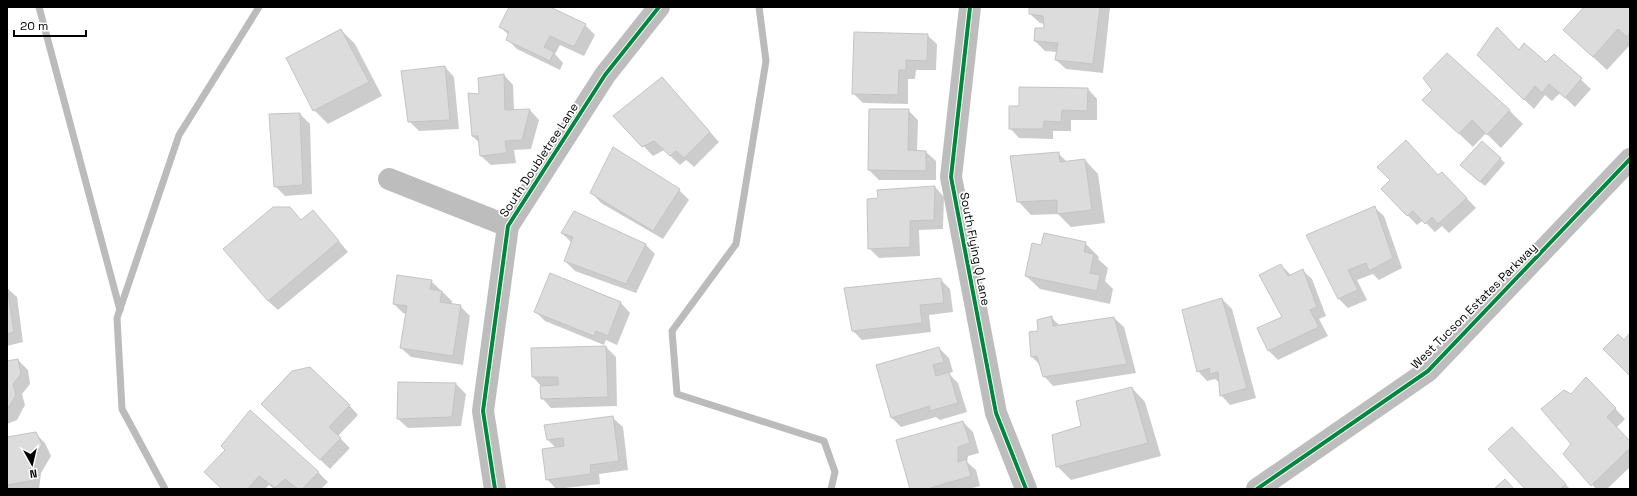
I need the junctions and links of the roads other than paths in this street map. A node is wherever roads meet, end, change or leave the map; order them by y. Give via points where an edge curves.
1 (659, 7) edge
2 (970, 7) edge
3 (1630, 160) edge
4 (389, 179) dead end
5 (508, 226) junction
6 (495, 489) edge
7 (1026, 489) edge
8 (1257, 489) edge

1 - 5 street, South Doubletree Lane via 605,75
2 - 7 street, South Flying Q Lane via 951,177 996,413
3 - 8 street, West Tucson Estates Parkway via 1428,371
4 - 5 street
5 - 6 street, South Doubletree Lane via 483,411

